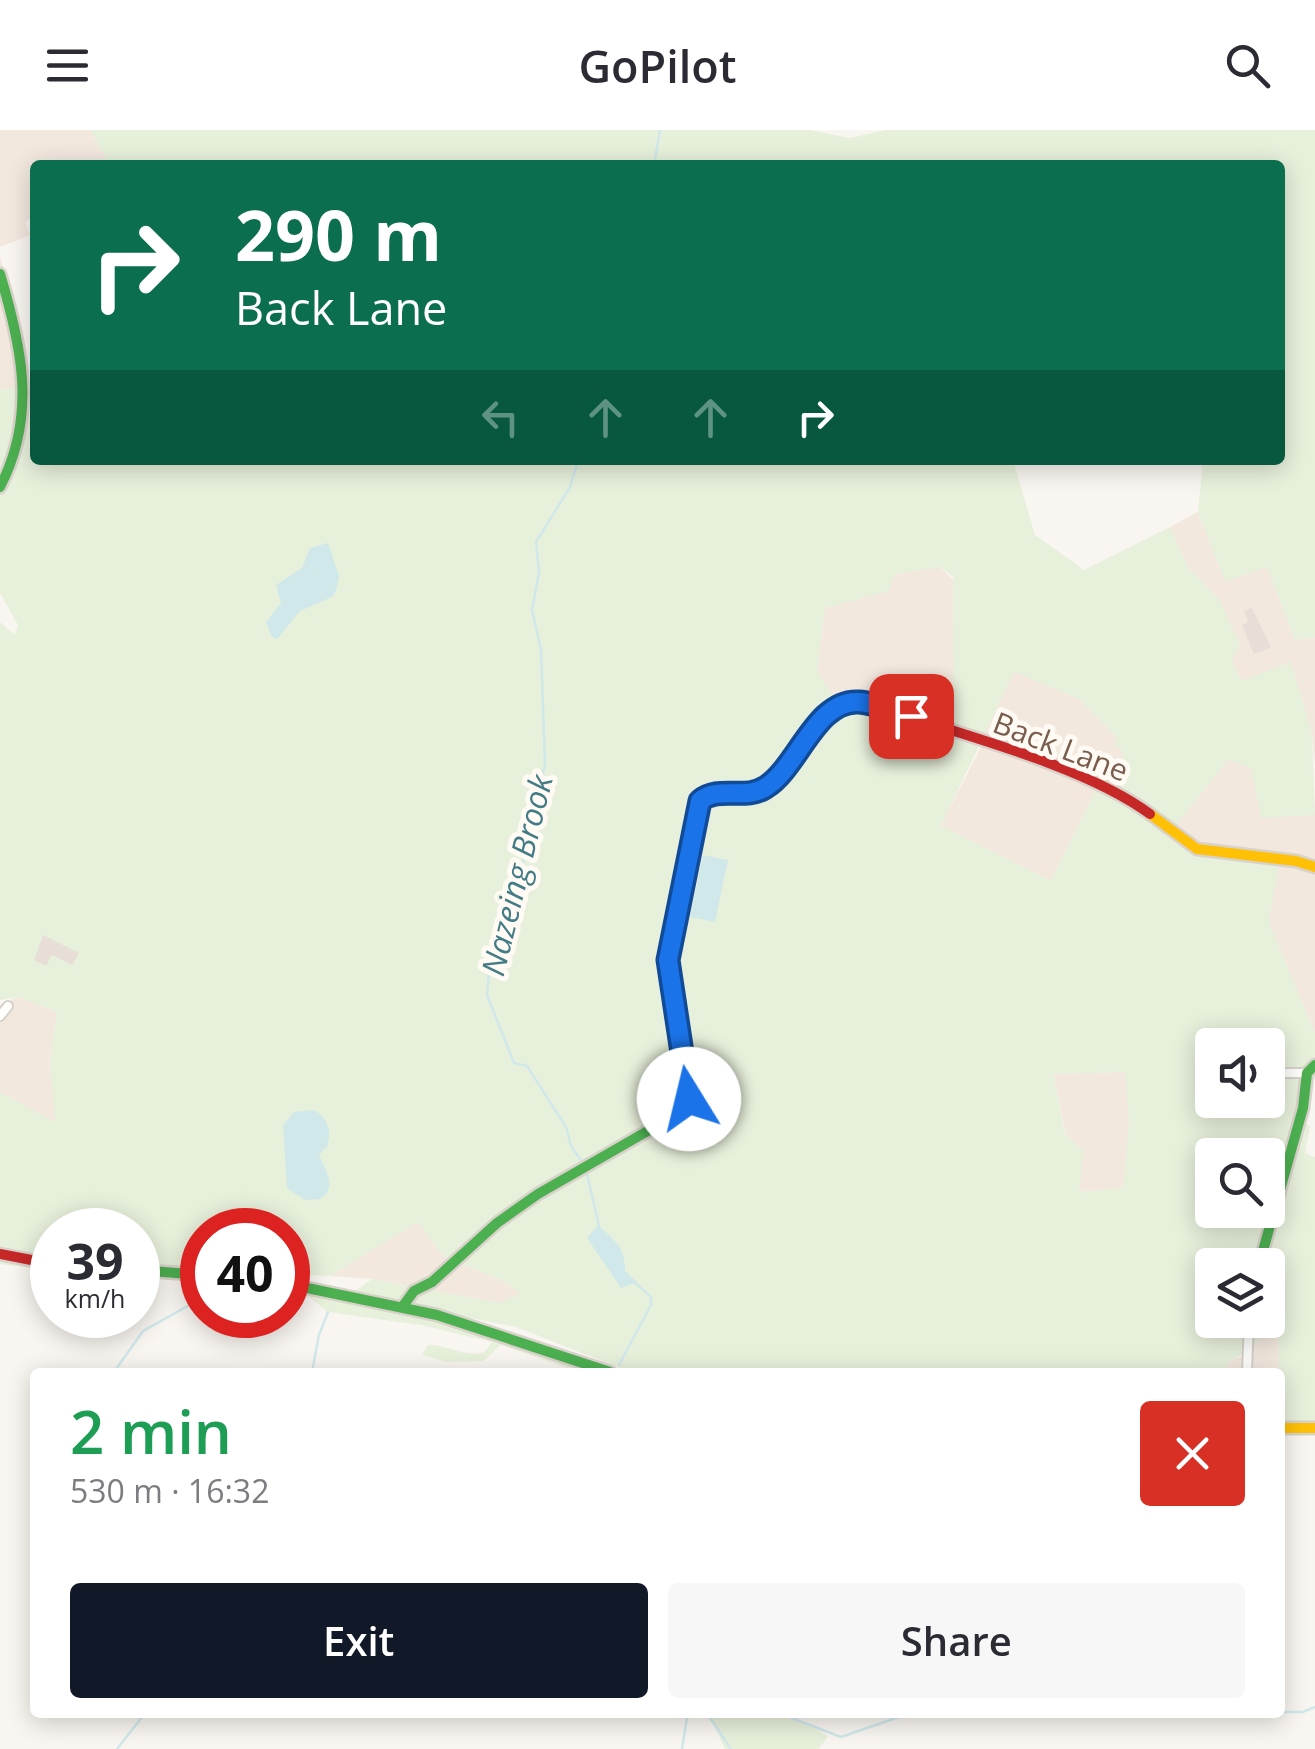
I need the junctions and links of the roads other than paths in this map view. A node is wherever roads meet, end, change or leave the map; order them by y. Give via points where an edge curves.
1 (0, 274) edge
2 (0, 487) edge
3 (1315, 868) edge
4 (8, 1006) dead end
5 (0, 1016) edge
6 (1311, 1069) edge
7 (1285, 1071) edge
8 (1264, 1248) edge
9 (0, 1254) edge
10 (30, 1260) edge
11 (310, 1288) edge
12 (403, 1306) junction
13 (1248, 1338) edge
14 (599, 1368) edge
15 (1247, 1368) edge
16 (1285, 1428) edge
17 (1315, 1428) edge

1 - 2 street via 16,327 26,406 18,453
3 - 12 street, Back Lane via 1197,849 1138,804 1062,770 867,703 841,704 771,784 750,794 708,795 696,810 668,960 689,1088 686,1108 538,1194
4 - 5 street
6 - 7 street
6 - 8 street
9 - 10 street
11 - 12 street
12 - 14 street
13 - 15 street
16 - 17 street

